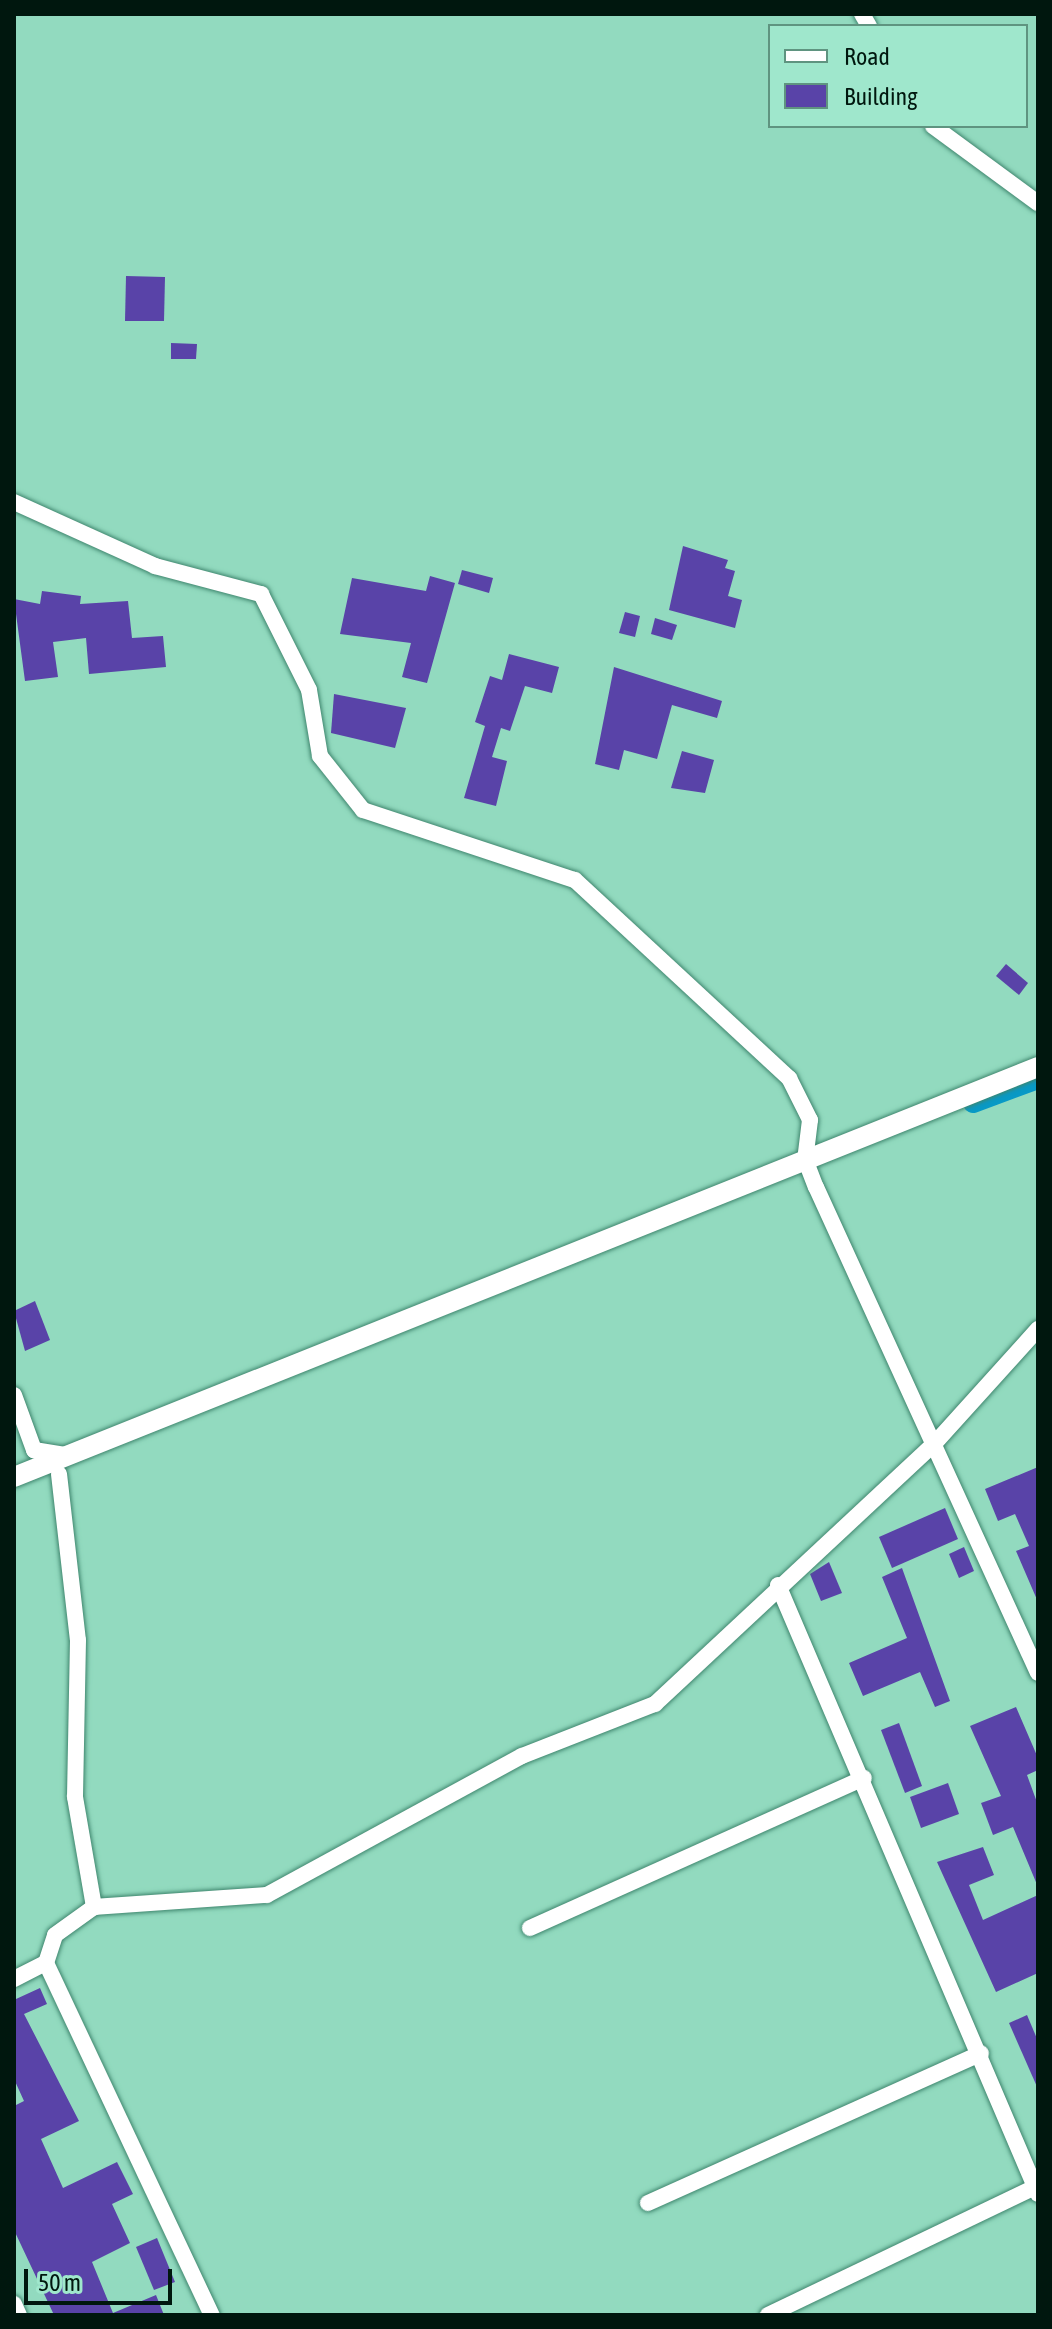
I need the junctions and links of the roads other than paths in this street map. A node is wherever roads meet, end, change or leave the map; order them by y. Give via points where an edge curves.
1 (936, 128) edge
2 (1038, 203) edge
3 (14, 502) edge
4 (1038, 1067) edge
5 (805, 1159) junction
6 (1038, 1329) edge
7 (14, 1395) edge
8 (935, 1443) junction
9 (71, 1456) junction
10 (59, 1474) dead end
11 (14, 1477) edge
12 (778, 1585) junction
13 (1038, 1673) edge
14 (864, 1778) junction
15 (94, 1907) junction
16 (530, 1928) dead end
17 (46, 1963) junction
18 (14, 1979) edge
19 (981, 2053) junction
20 (1036, 2190) edge
21 (648, 2203) dead end
22 (14, 2304) edge
23 (19, 2315) edge
24 (212, 2315) edge
25 (768, 2315) edge

1 - 2 street
3 - 5 street via 155,566 261,594 309,690 320,756 351,799 461,846 575,880 789,1078 810,1120
4 - 5 street
5 - 8 street
5 - 9 street
6 - 8 street
7 - 9 street via 34,1450
8 - 12 street
8 - 13 street
9 - 11 street
10 - 15 street via 78,1640 75,1797
12 - 14 street
12 - 15 street via 655,1704 522,1756 267,1895
14 - 16 street
14 - 19 street
15 - 17 street via 55,1935
17 - 18 street
17 - 24 street
19 - 20 street
19 - 21 street
20 - 25 street
22 - 23 street

